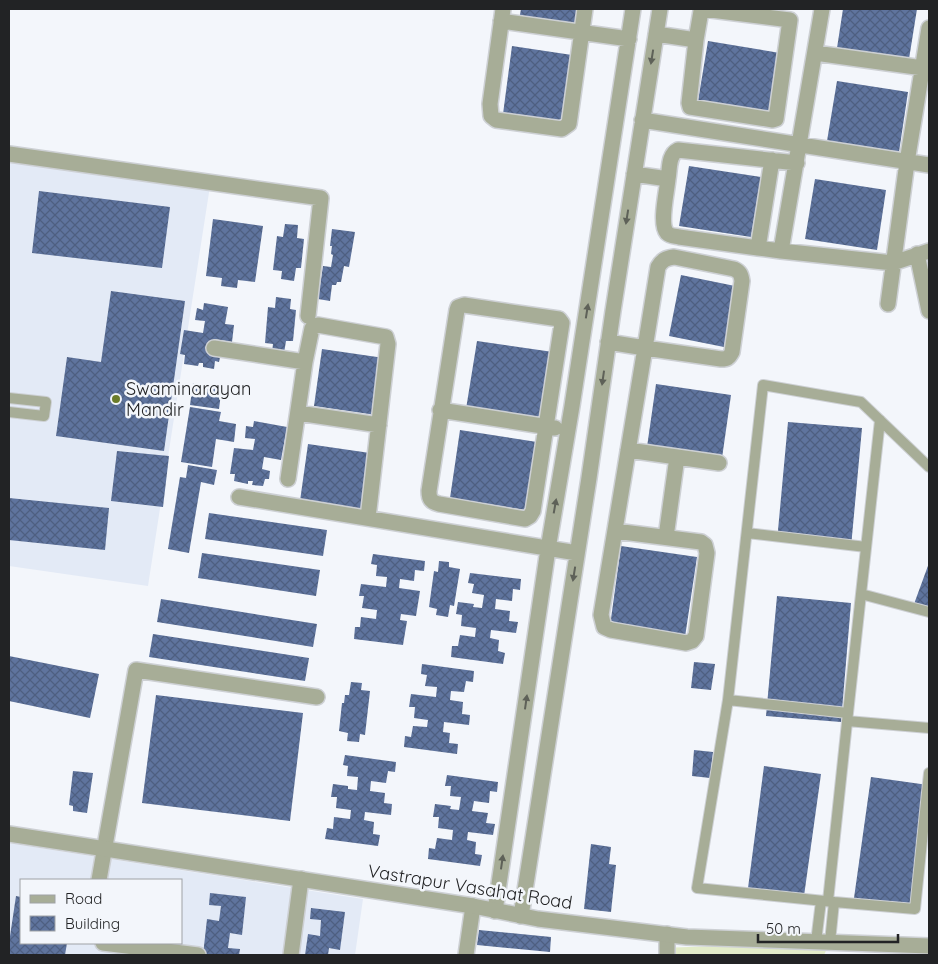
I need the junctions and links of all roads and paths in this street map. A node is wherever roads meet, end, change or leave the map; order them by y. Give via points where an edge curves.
1 (585, 9) edge
2 (633, 9) edge
3 (660, 9) edge
4 (822, 9) edge
5 (792, 14) edge
6 (502, 15) edge
7 (929, 28) edge
8 (582, 32) junction
9 (656, 34) junction
10 (629, 39) junction
11 (696, 40) junction
12 (815, 53) junction
13 (922, 68) junction
14 (642, 120) junction
15 (800, 145) junction
16 (9, 154) edge
17 (772, 160) junction
18 (907, 162) junction
19 (797, 163) junction
20 (929, 165) edge
21 (634, 174) junction
22 (668, 179) junction
23 (758, 248) junction
24 (781, 251) junction
25 (923, 253) edge
26 (893, 263) junction
27 (888, 304) dead end
28 (929, 311) edge
29 (308, 316) dead end
30 (560, 338) junction
31 (582, 342) junction
32 (608, 342) junction
33 (214, 348) dead end
34 (645, 348) junction
35 (305, 362) junction
36 (9, 398) edge
37 (440, 410) junction
38 (9, 412) edge
39 (298, 412) junction
40 (880, 420) junction
41 (379, 425) junction
42 (547, 427) junction
43 (568, 431) junction
44 (628, 450) junction
45 (677, 457) junction
46 (718, 463) dead end
47 (929, 467) edge
48 (288, 478) dead end
49 (239, 497) dead end
50 (368, 518) junction
51 (615, 531) junction
52 (747, 533) junction
53 (666, 537) junction
54 (866, 547) junction
55 (548, 549) junction
56 (577, 553) junction
57 (861, 594) junction
58 (929, 612) edge
59 (317, 697) dead end
60 (728, 700) junction
61 (847, 717) junction
62 (929, 728) edge
63 (929, 773) edge
64 (9, 834) edge
65 (104, 848) junction
66 (99, 879) edge
67 (301, 879) junction
68 (828, 902) junction
69 (473, 906) junction
70 (495, 911) junction
71 (521, 916) junction
72 (667, 934) junction
73 (823, 942) junction
74 (111, 944) edge
75 (929, 946) edge
76 (198, 955) edge
77 (291, 955) edge
78 (466, 955) edge
79 (667, 955) edge

1 - 8 street
2 - 10 street
3 - 9 street
4 - 12 street
5 - 11 street via 703,9
5 - 11 street via 774,120 690,107
6 - 8 street
6 - 8 street via 490,110 496,120 566,128
7 - 13 street
8 - 10 street
9 - 11 street
9 -> 14 street
31 -> 10 street
12 - 13 street
12 - 15 street
13 - 18 street
14 - 15 street
14 - 21 street
15 - 18 street
15 - 19 street
16 - 29 street via 321,198
17 - 19 street
17 - 22 street via 678,150 671,156
17 - 23 street
18 - 20 street
18 - 26 street
19 - 24 street
21 - 22 street
21 -> 32 street
22 - 23 street via 663,225 671,236
23 - 24 street
24 - 26 street
25 - 26 street
25 - 28 street
26 - 27 street
30 - 31 street
30 - 37 street via 562,323 559,319 464,305 458,307
30 - 42 street
31 - 43 street
32 - 34 street
32 -> 56 street
33 - 35 street
34 - 34 street via 661,262 674,258 738,271 742,280 730,356 721,359
34 - 44 street
35 - 39 street
35 - 41 street via 310,330 314,325 386,337 388,344
36 - 38 lane via 46,402 44,416
37 - 42 street
37 - 42 street via 429,497 433,502 525,519 533,511
39 - 41 street
39 - 48 street
40 - 47 lane
40 - 52 lane via 861,402 763,385
40 - 54 lane
41 - 50 street
42 - 43 street
55 -> 43 street
44 - 45 street
44 - 51 street
45 - 46 street
45 - 53 street
49 - 50 street
50 - 55 street
51 - 53 street
51 - 53 street via 601,615 604,627 686,643 696,636 707,549 701,542
52 - 54 lane
52 - 60 lane
54 - 57 lane
55 - 56 street
70 -> 55 street
56 -> 71 street
57 - 58 lane
57 - 61 lane
59 - 65 street via 136,670
60 - 61 lane
60 - 68 lane via 697,888
61 - 62 lane
61 - 68 lane
63 - 68 lane via 915,909
64 - 65 street, Vastrapur Vasahat Road
65 - 66 street
65 - 67 street, Vastrapur Vasahat Road
67 - 69 street, Vastrapur Vasahat Road
67 - 77 street
68 - 73 lane
69 - 70 street, Vastrapur Vasahat Road
69 - 78 street
70 - 71 street, Vastrapur Vasahat Road
71 - 72 street, Vastrapur Vasahat Road
72 - 73 street, Vastrapur Vasahat Road
72 - 79 street
73 - 75 street, Vastrapur Vasahat Road
74 - 76 street

